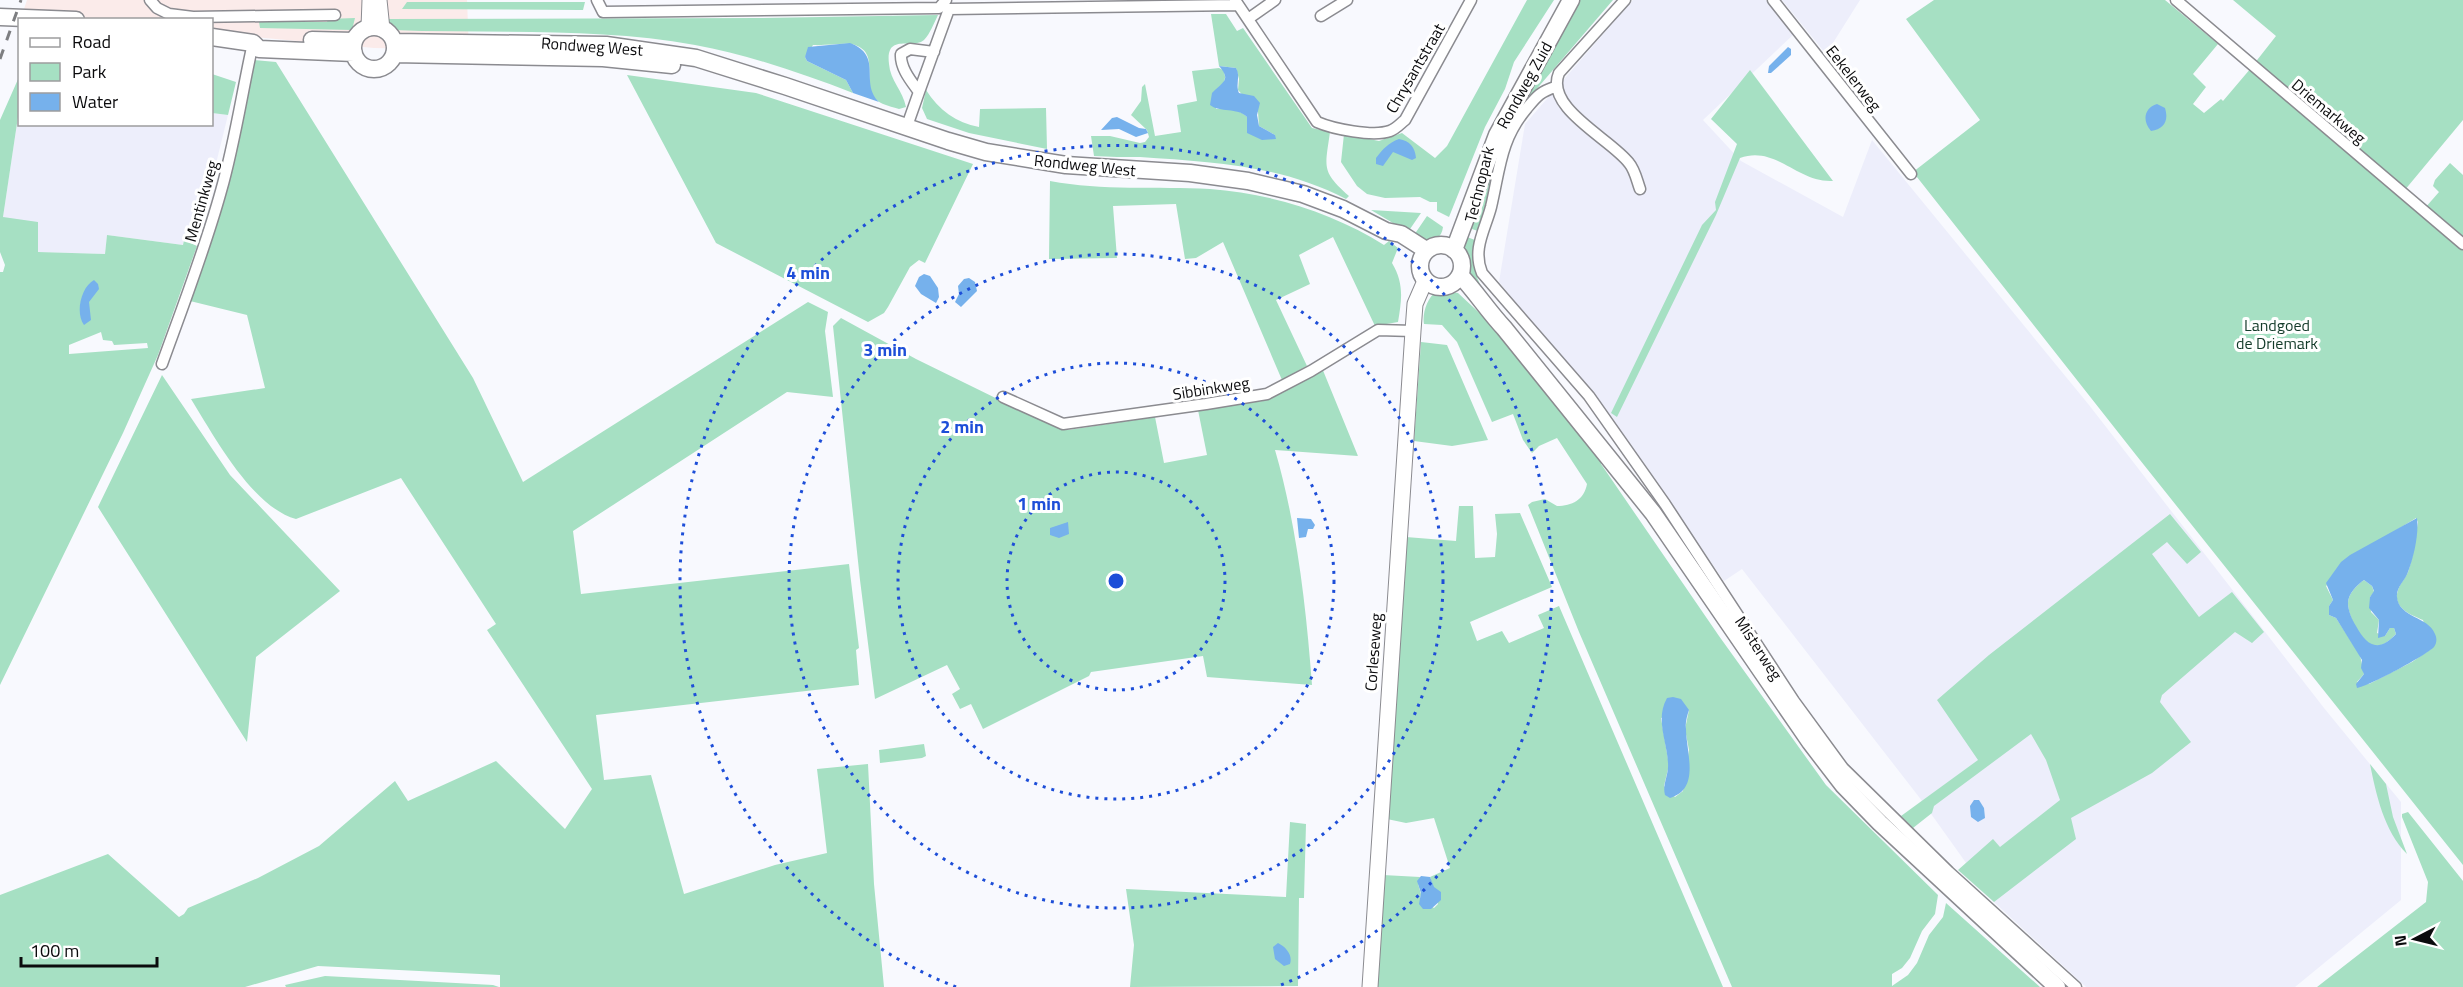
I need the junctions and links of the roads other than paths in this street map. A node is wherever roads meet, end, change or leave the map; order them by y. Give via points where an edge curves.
1 (150, 0) edge
2 (370, 0) edge
3 (379, 0) edge
4 (597, 0) edge
5 (1275, 0) edge
6 (1347, 0) edge
7 (1471, 0) edge
8 (1571, 0) edge
9 (1625, 0) edge
10 (1773, 0) edge
11 (2175, 0) edge
12 (945, 1) edge
13 (1237, 2) edge
14 (700, 5) edge
15 (335, 15) dead end
16 (1321, 16) dead end
17 (0, 17) edge
18 (25, 18) edge
19 (1248, 19) junction
20 (376, 28) junction
21 (213, 37) edge
22 (253, 43) junction
23 (354, 47) junction
24 (394, 48) junction
25 (934, 52) junction
26 (1555, 87) junction
27 (919, 92) junction
28 (907, 126) junction
29 (1911, 174) dead end
30 (1640, 189) dead end
31 (2463, 244) edge
32 (1450, 247) junction
33 (1423, 256) junction
34 (1482, 273) joint
35 (1456, 279) junction
36 (1429, 283) junction
37 (1413, 326) junction
38 (162, 364) dead end
39 (1004, 397) dead end
40 (1370, 987) edge
41 (2057, 987) edge
42 (2076, 987) edge

1 - 15 street via 169,14 193,17
2 - 20 main road
3 - 20 main road
4 - 14 street via 603,12
5 - 19 street
6 - 16 street
7 - 19 street, Chrysantstraat via 1405,120 1394,130 1379,133 1328,127 1317,122
8 - 32 main road, Rondweg Zuid via 1497,135
9 - 26 street, Technopark via 1559,73
10 - 29 street, Eekelerweg
11 - 31 street, Driemarkweg
12 - 14 street via 939,8
13 - 19 street
13 - 25 street via 949,9
17 - 18 main road
20 - 23 main road via 363,31
20 - 24 main road via 391,36
21 - 22 main road
22 - 23 main road via 259,48
22 - 38 street, Mentinkweg via 221,191
23 - 24 main road via 361,64 374,69 386,65
24 - 28 main road, Rondweg West via 606,45 652,50 704,60
25 - 27 street
25 - 27 street via 910,50 901,54 900,62
26 - 30 street via 1562,102 1630,164
26 - 34 street, Technopark via 1542,91 1518,119 1504,144 1478,250
27 - 28 street
28 - 33 main road, Rondweg West via 948,141 1034,161 1190,173 1303,194 1386,231 1394,242
32 - 33 main road via 1435,246
32 - 35 main road via 1461,261
33 - 36 main road via 1419,268
34 - 42 street, Misterweg via 1589,396 1843,768 1941,865
35 - 36 main road via 1446,287
35 - 41 main road, Misterweg via 1469,298 1484,307 1511,337 1653,513 1843,785
36 - 37 main road, Corleseweg via 1415,304
37 - 39 street, Sibbinkweg via 1378,330 1267,393 1206,404 1063,424
37 - 40 main road, Corleseweg

